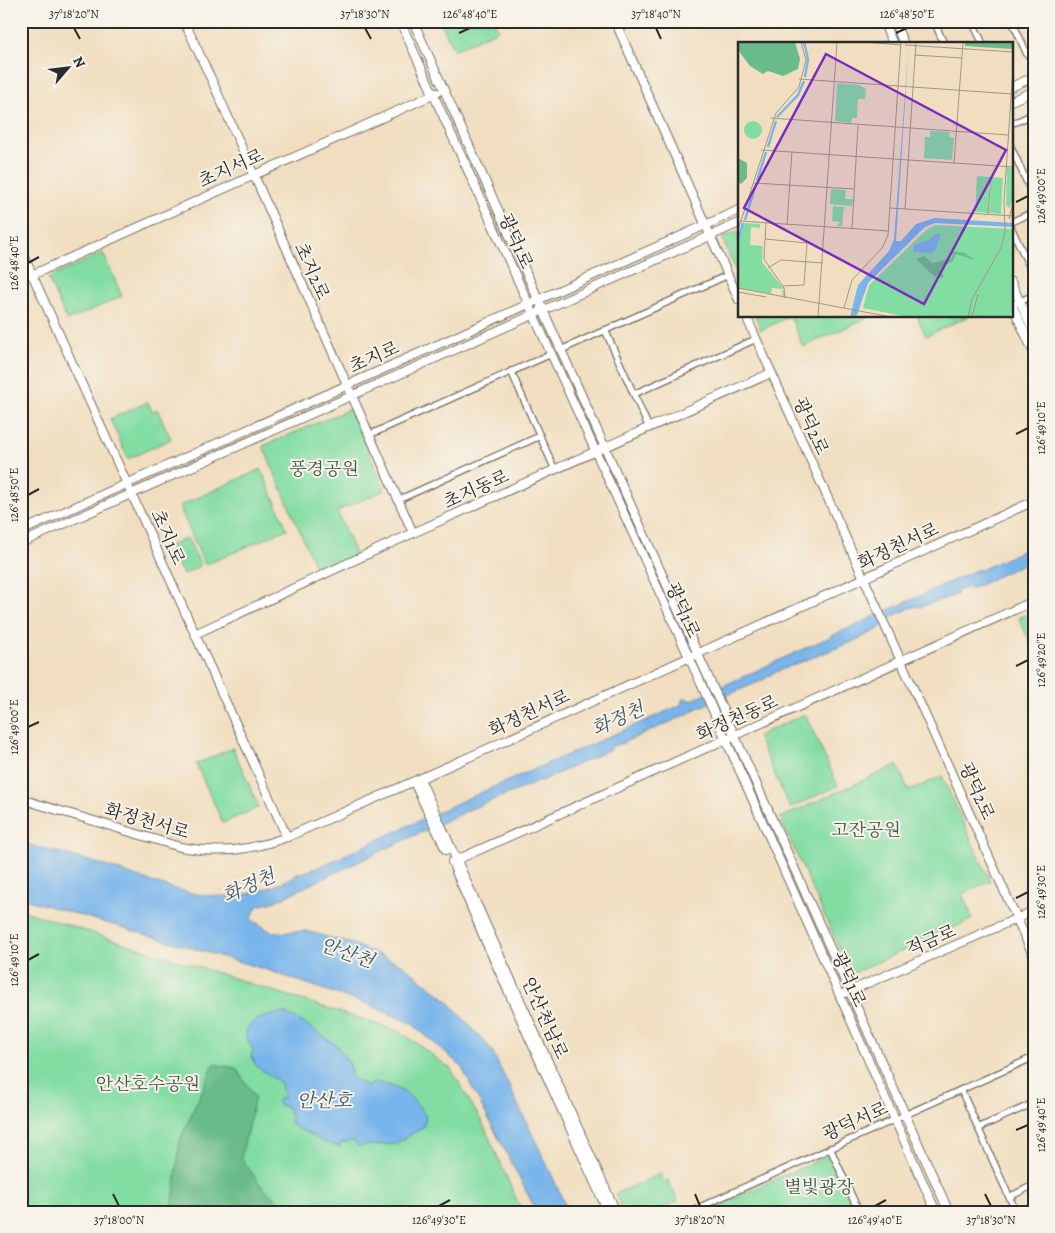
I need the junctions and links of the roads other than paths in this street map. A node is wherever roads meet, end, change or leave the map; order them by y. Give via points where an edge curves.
1 (184, 21) edge
2 (400, 21) edge
3 (413, 21) edge
4 (615, 21) edge
5 (883, 21) edge
6 (894, 21) edge
7 (934, 21) edge
8 (972, 21) edge
9 (1012, 21) edge
10 (893, 42) edge
11 (903, 42) edge
12 (943, 42) edge
13 (981, 42) edge
14 (1034, 50) edge
15 (1034, 78) edge
16 (1012, 87) edge
17 (444, 90) junction
18 (1034, 91) edge
19 (434, 94) junction
20 (1012, 101) edge
21 (1033, 115) edge
22 (1012, 124) edge
23 (1012, 149) edge
24 (253, 175) junction
25 (1034, 198) edge
26 (738, 210) edge
27 (1034, 212) edge
28 (1012, 222) edge
29 (738, 223) edge
30 (706, 225) junction
31 (1012, 229) edge
32 (710, 236) junction
33 (21, 250) edge
34 (32, 275) junction
35 (728, 275) junction
36 (1034, 277) edge
37 (1012, 284) edge
38 (1034, 295) edge
39 (738, 298) edge
40 (538, 299) junction
41 (1020, 302) junction
42 (528, 304) junction
43 (1012, 304) edge
44 (543, 310) junction
45 (533, 314) junction
46 (747, 318) edge
47 (605, 330) junction
48 (1034, 333) edge
49 (756, 338) junction
50 (561, 350) junction
51 (1034, 353) edge
52 (551, 354) junction
53 (512, 371) junction
54 (771, 373) junction
55 (347, 386) junction
56 (634, 394) junction
57 (352, 396) junction
58 (649, 428) junction
59 (369, 435) junction
60 (540, 436) junction
61 (605, 447) junction
62 (595, 452) junction
63 (555, 470) junction
64 (128, 484) junction
65 (132, 494) junction
66 (398, 500) junction
67 (1034, 501) edge
68 (21, 531) edge
69 (413, 533) junction
70 (21, 543) edge
71 (863, 578) junction
72 (1034, 601) edge
73 (195, 634) junction
74 (698, 653) junction
75 (688, 657) junction
76 (902, 660) junction
77 (735, 735) junction
78 (725, 740) junction
79 (417, 780) junction
80 (21, 799) edge
81 (286, 837) junction
82 (454, 861) junction
83 (1034, 911) edge
84 (1017, 918) junction
85 (1034, 956) edge
86 (849, 991) junction
87 (840, 996) junction
88 (1034, 1057) edge
89 (961, 1090) junction
90 (1034, 1103) edge
91 (905, 1115) junction
92 (895, 1119) junction
93 (978, 1128) junction
94 (830, 1148) junction
95 (1034, 1185) edge
96 (1009, 1197) junction
97 (608, 1212) edge
98 (616, 1212) edge
99 (689, 1212) edge
100 (859, 1212) edge
101 (936, 1212) edge
102 (949, 1212) edge
103 (1016, 1212) edge

1 - 24 street, 초지2로
2 - 19 street, 광덕1로
3 - 17 street, 광덕1로
4 - 30 street
5 - 10 street
6 - 11 street
7 - 12 street
8 - 13 street
9 - 14 street via 1027,54
15 - 16 street
17 - 19 street, 초지서로
17 - 40 street, 광덕1로
18 - 20 street
19 - 24 street, 초지서로
19 - 42 street, 광덕1로
21 - 22 street
23 - 25 street
24 - 34 street, 초지서로
24 - 55 street, 초지2로
26 - 30 street, 초지로
27 - 28 street
29 - 32 street, 초지로
30 - 32 street
30 - 40 street, 초지로
31 - 36 street
32 - 35 street
32 - 44 street, 초지로
33 - 34 street, 초지1로
34 - 64 street, 초지1로
35 - 39 street
35 - 47 street
37 - 41 street
38 - 41 street
40 - 42 street, 초지로
40 - 44 street, 광덕1로
41 - 43 street
41 - 48 street
42 - 45 street, 광덕1로
42 - 55 street, 초지로
43 - 51 street
44 - 45 street, 초지로
44 - 50 street, 광덕1로
45 - 52 street, 광덕1로
45 - 57 street, 초지로
46 - 49 street, 광덕2로
47 - 50 street
47 - 56 street
49 - 54 street, 광덕2로
49 - 56 street
50 - 61 street, 광덕1로
52 - 53 street
52 - 62 street, 광덕1로
53 - 59 street
53 - 60 street
54 - 58 street, 초지동로
54 - 71 street, 광덕2로
55 - 57 street, 초지2로
55 - 64 street, 초지로
56 - 58 street
57 - 59 street, 초지2로
57 - 65 street, 초지로
58 - 61 street, 초지동로
59 - 66 street, 초지2로
60 - 63 street
60 - 66 street
61 - 62 street, 초지동로
61 - 74 street, 광덕1로
62 - 63 street, 초지동로
62 - 75 street, 광덕1로
63 - 69 street, 초지동로
64 - 65 street, 초지1로
64 - 68 street, 초지로
65 - 70 street, 초지로
65 - 73 street, 초지1로
66 - 69 street, 초지2로
67 - 71 street, 화정천서로
69 - 73 street, 초지동로
71 - 74 street, 화정천서로
71 - 76 street, 광덕2로
72 - 76 street, 화정천동로
73 - 81 street, 초지1로
74 - 75 street, 화정천서로
74 - 77 street, 광덕1로
75 - 78 street, 광덕1로
75 - 79 street, 화정천서로
76 - 77 street, 화정천동로
76 - 84 street, 광덕2로
77 - 78 street, 화정천동로
77 - 86 street, 광덕1로
78 - 82 street, 화정천동로
78 - 87 street, 광덕1로
79 - 81 street, 화정천서로
79 - 82 street, 안산천남로
80 - 81 street, 화정천서로 via 202,851 247,850
82 - 97 street, 안산천남로 via 486,942
82 - 98 street, 안산천남로
83 - 84 street, 적금로
84 - 85 street, 광덕2로
84 - 86 street, 적금로
86 - 87 street, 적금로
86 - 91 street, 광덕1로
87 - 92 street, 광덕1로
88 - 89 street, 광덕서로
89 - 91 street, 광덕서로
89 - 93 street
90 - 93 street
91 - 92 street, 광덕서로
91 - 102 street, 광덕1로
92 - 94 street, 광덕서로
92 - 101 street, 광덕1로
93 - 96 street
94 - 99 street, 광덕서로
94 - 100 street
95 - 96 street
96 - 103 street

